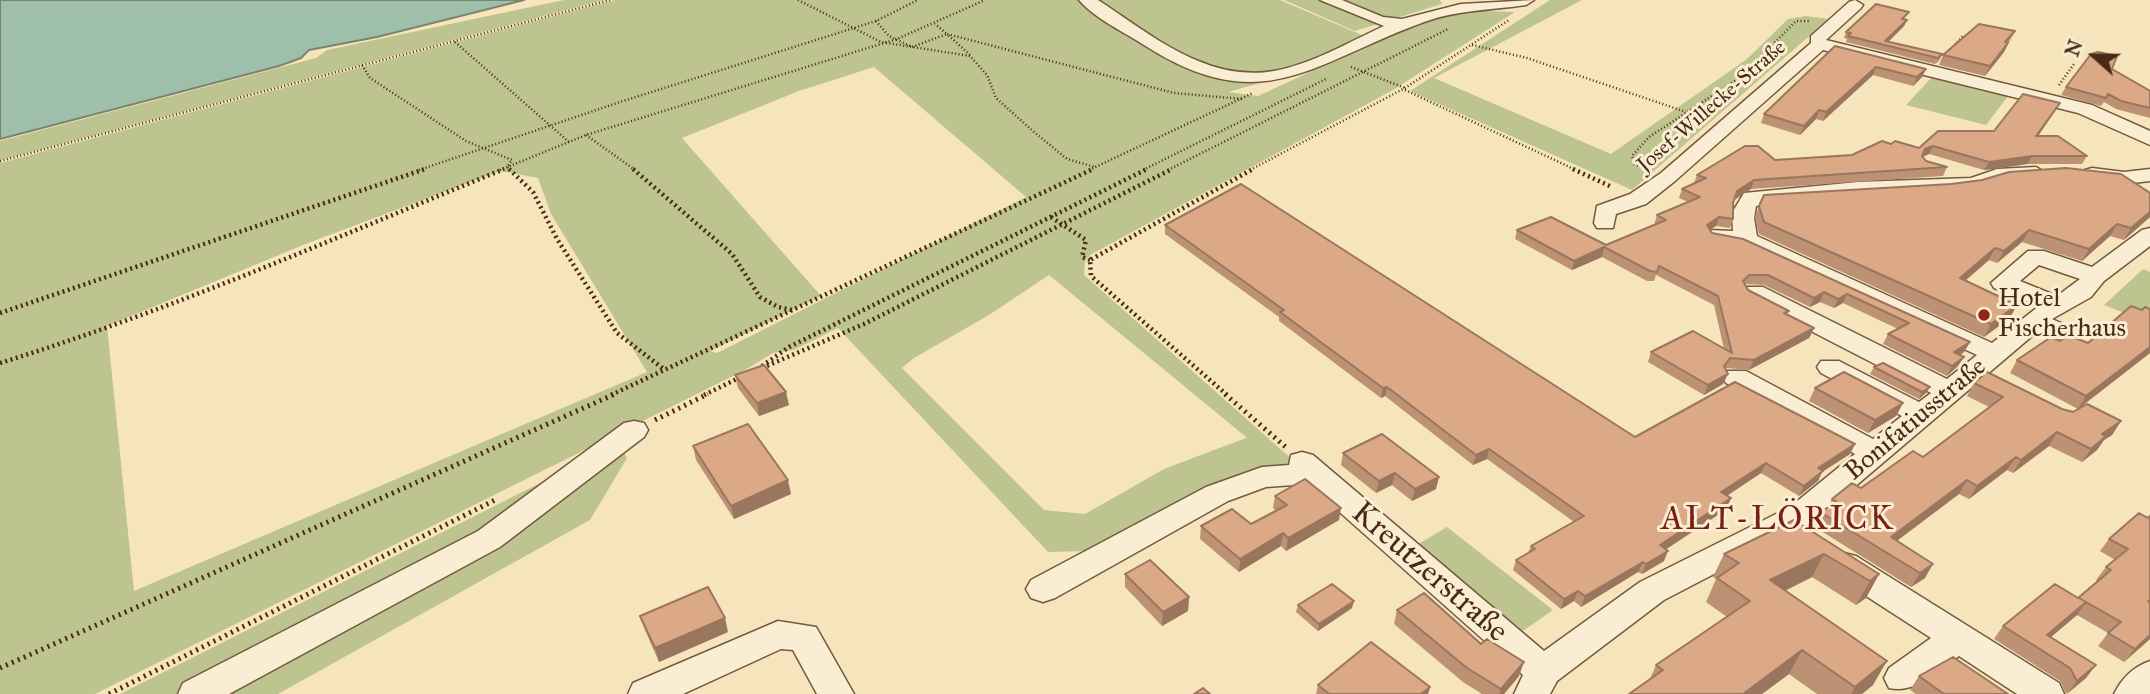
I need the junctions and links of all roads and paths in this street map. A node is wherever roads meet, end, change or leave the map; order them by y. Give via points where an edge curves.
1 (610, 0) edge
2 (798, 0) edge
3 (918, 0) edge
4 (975, 0) edge
5 (985, 0) edge
6 (1087, 0) edge
7 (1328, 0) edge
8 (1526, 0) edge
9 (1855, 5) dead end
10 (970, 6) junction
11 (1511, 18) dead end
12 (876, 21) junction
13 (935, 24) junction
14 (1403, 24) junction
15 (1834, 24) junction
16 (855, 28) junction
17 (947, 34) junction
18 (1963, 36) edge
19 (897, 38) junction
20 (454, 41) junction
21 (883, 43) junction
22 (1472, 44) junction
23 (1820, 44) junction
24 (912, 47) junction
25 (1400, 53) dead end
26 (970, 56) junction
27 (1364, 61) dead end
28 (2074, 64) dead end
29 (362, 65) junction
30 (1351, 67) junction
31 (1930, 71) junction
32 (1361, 72) junction
33 (1276, 76) junction
34 (1405, 89) junction
35 (1243, 99) junction
36 (2048, 100) junction
37 (1687, 112) junction
38 (553, 126) junction
39 (586, 135) junction
40 (2150, 139) edge
41 (569, 142) junction
42 (484, 148) junction
43 (0, 161) edge
44 (1930, 163) edge
45 (507, 166) junction
46 (1096, 168) junction
47 (2052, 173) edge
48 (2076, 173) edge
49 (1668, 177) junction
50 (1984, 180) junction
51 (2148, 186) edge
52 (1639, 199) junction
53 (1051, 217) junction
54 (1605, 223) dead end
55 (1061, 225) junction
56 (1717, 235) edge
57 (2150, 235) edge
58 (1746, 240) junction
59 (1090, 260) junction
60 (2095, 276) junction
61 (1754, 292) edge
62 (2059, 305) junction
63 (793, 310) junction
64 (0, 313) edge
65 (2035, 321) junction
66 (2068, 335) edge
67 (0, 363) edge
68 (1830, 367) dead end
69 (1991, 369) junction
70 (666, 370) junction
71 (754, 371) junction
72 (1736, 377) dead end
73 (1951, 393) junction
74 (1923, 416) junction
75 (634, 430) joint
76 (1877, 454) junction
77 (1309, 467) junction
78 (509, 493) dead end
79 (1784, 526) junction
80 (1043, 589) dead end
81 (1958, 638) junction
82 (0, 668) edge
83 (2150, 676) edge
84 (1902, 678) dead end
85 (1537, 683) edge
86 (109, 694) edge
87 (196, 694) edge
88 (646, 694) edge
89 (836, 694) edge
90 (2046, 694) edge
91 (2132, 694) edge

1 - 20 path
2 - 16 path
3 - 12 path
4 - 10 path
5 - 10 path
6 - 33 street via 1190,64 1227,76
7 - 14 street via 1380,21
8 - 14 street via 1450,9
9 - 15 street, Josef-Willecke-Straße
10 - 13 path
11 - 22 path
12 - 16 path
12 - 19 path
13 - 17 path
13 - 19 path
14 - 33 street
15 - 23 street, Josef-Willecke-Straße via 1817,40
15 - 37 path via 1796,21 1741,77
16 - 21 path
16 - 38 path
17 - 24 path
17 - 26 path
17 - 35 path via 1174,93
18 - 31 path
19 - 21 path
19 - 24 path
20 - 29 path
20 - 38 path
21 - 24 path
21 - 39 path
22 - 34 path
22 - 37 path
23 - 31 street, Josef-Willecke-Straße
23 - 49 street, Josef-Willecke-Straße
24 - 26 path via 940,55
25 - 32 path
26 - 46 path via 987,75 996,98 1034,132 1067,159
27 - 30 path
28 - 36 path
29 - 42 path via 370,78 401,100
29 - 43 path
30 - 32 path
30 - 53 path
31 - 36 street, Josef-Willecke-Straße
32 - 34 path
32 - 55 path
33 - 35 path
34 - 52 path
34 - 59 path
35 - 46 path
36 - 40 street, Josef-Willecke-Straße via 2105,116
37 - 49 path via 1649,137 1632,156 1634,164
38 - 41 path
38 - 42 path
39 - 41 path
39 - 63 path via 631,167 732,254 754,294 768,304
41 - 45 path
42 - 45 path via 509,157 512,160
42 - 64 path
44 - 50 street
45 - 67 path via 200,293
45 - 70 path via 533,192 617,333
46 - 63 path
47 - 50 street via 1997,175
48 - 51 street via 2124,178
49 - 52 street, Josef-Willecke-Straße
50 - 58 street via 1752,198 1741,217
52 - 54 street, Josef-Willecke-Straße via 1605,211
53 - 55 path
53 - 71 path via 789,347
55 - 59 path via 1086,240 1082,257
55 - 71 path via 864,324
56 - 58 street
57 - 60 street, Bonifatiusstraße
58 - 69 street
59 - 77 path via 1091,276
60 - 62 street, Bonifatiusstraße via 2082,292
60 - 62 street via 2036,256 2003,284
61 - 73 street
62 - 65 street, Bonifatiusstraße
63 - 70 path
65 - 66 street
65 - 69 street, Bonifatiusstraße
68 - 74 street
69 - 73 street, Bonifatiusstraße
70 - 82 path
71 - 75 path
72 - 76 street
73 - 74 street, Bonifatiusstraße
74 - 76 street, Bonifatiusstraße
75 - 87 street via 489,539
76 - 79 street, Bonifatiusstraße
77 - 80 street via 1262,477 1217,494
77 - 85 street, Kreutzerstraße
78 - 86 path
79 - 81 street via 1894,608
79 - 85 street, Bonifatiusstraße via 1653,591
81 - 84 street
81 - 90 street
83 - 91 street
88 - 89 street via 778,635 804,637

